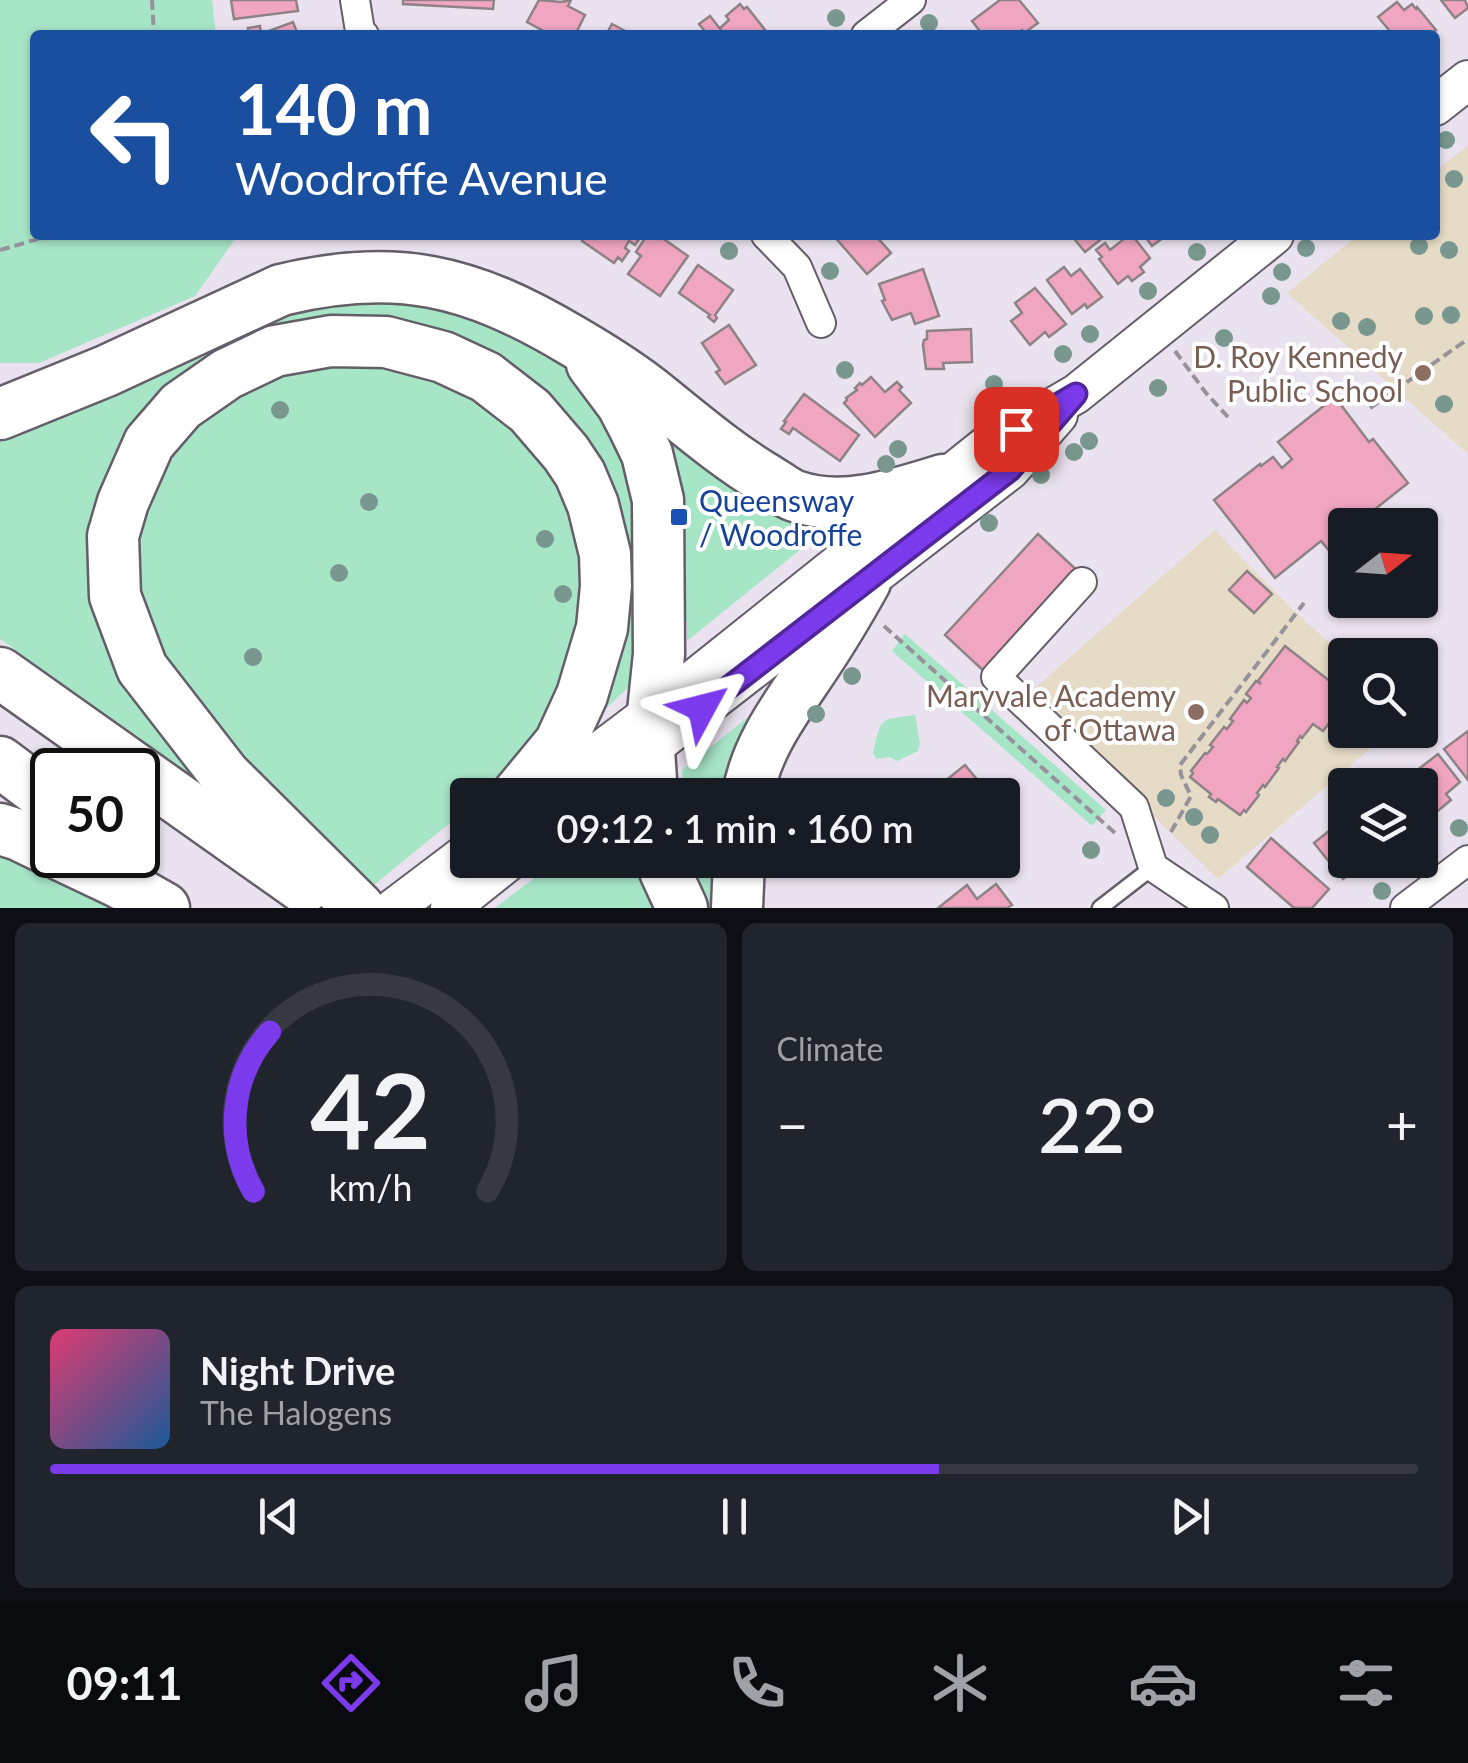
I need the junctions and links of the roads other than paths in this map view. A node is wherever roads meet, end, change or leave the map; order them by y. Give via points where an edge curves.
1 (355, 0) edge
2 (910, 0) edge
3 (360, 30) edge
4 (872, 30) edge
5 (1468, 80) edge
6 (1440, 102) edge
7 (771, 240) edge
8 (1268, 240) edge
9 (820, 322) dead end
10 (577, 344) junction
11 (106, 371) junction
12 (1076, 394) junction
13 (0, 399) edge
14 (0, 414) edge
15 (943, 480) junction
16 (866, 582) junction
17 (1082, 582) dead end
18 (0, 673) edge
19 (651, 752) edge
20 (0, 762) edge
21 (531, 778) edge
22 (585, 778) edge
23 (615, 778) edge
24 (751, 778) edge
25 (30, 784) edge
26 (0, 830) edge
27 (30, 842) edge
28 (1468, 860) edge
29 (1153, 866) junction
30 (111, 878) edge
31 (157, 878) edge
32 (479, 878) edge
33 (670, 878) edge
34 (738, 878) edge
35 (443, 899) edge
36 (164, 908) edge
37 (198, 908) edge
38 (333, 908) edge
39 (360, 908) edge
40 (394, 908) edge
41 (682, 908) edge
42 (736, 908) edge
43 (1100, 908) edge
44 (1214, 908) edge
45 (1405, 908) edge

1 - 3 street
2 - 4 street
5 - 6 main road
7 - 9 street via 797,267
8 - 12 main road
10 - 11 highway via 480,294 430,280 363,277 281,290
10 - 15 highway via 631,375 734,460 794,496 833,503
10 - 19 highway via 622,404 654,476 659,654
11 - 13 lane
11 - 14 highway
12 - 15 main road via 986,446
12 - 16 main road via 1010,470
15 - 19 main road
16 - 19 main road
16 - 24 highway via 769,734
17 - 29 street via 996,677 1134,807
18 - 38 highway
19 - 22 main road
19 - 23 main road
20 - 25 highway
21 - 39 highway via 560,743 582,695 602,628 606,586 594,505 566,452 530,411 486,377 443,357 386,342 331,341 275,351 181,406 148,442 123,502 113,536 114,596 142,668 225,775
26 - 27 highway
28 - 45 street
29 - 43 lane
29 - 44 street
30 - 36 highway
31 - 37 highway
32 - 35 main road
33 - 41 highway
34 - 42 highway
35 - 40 main road

